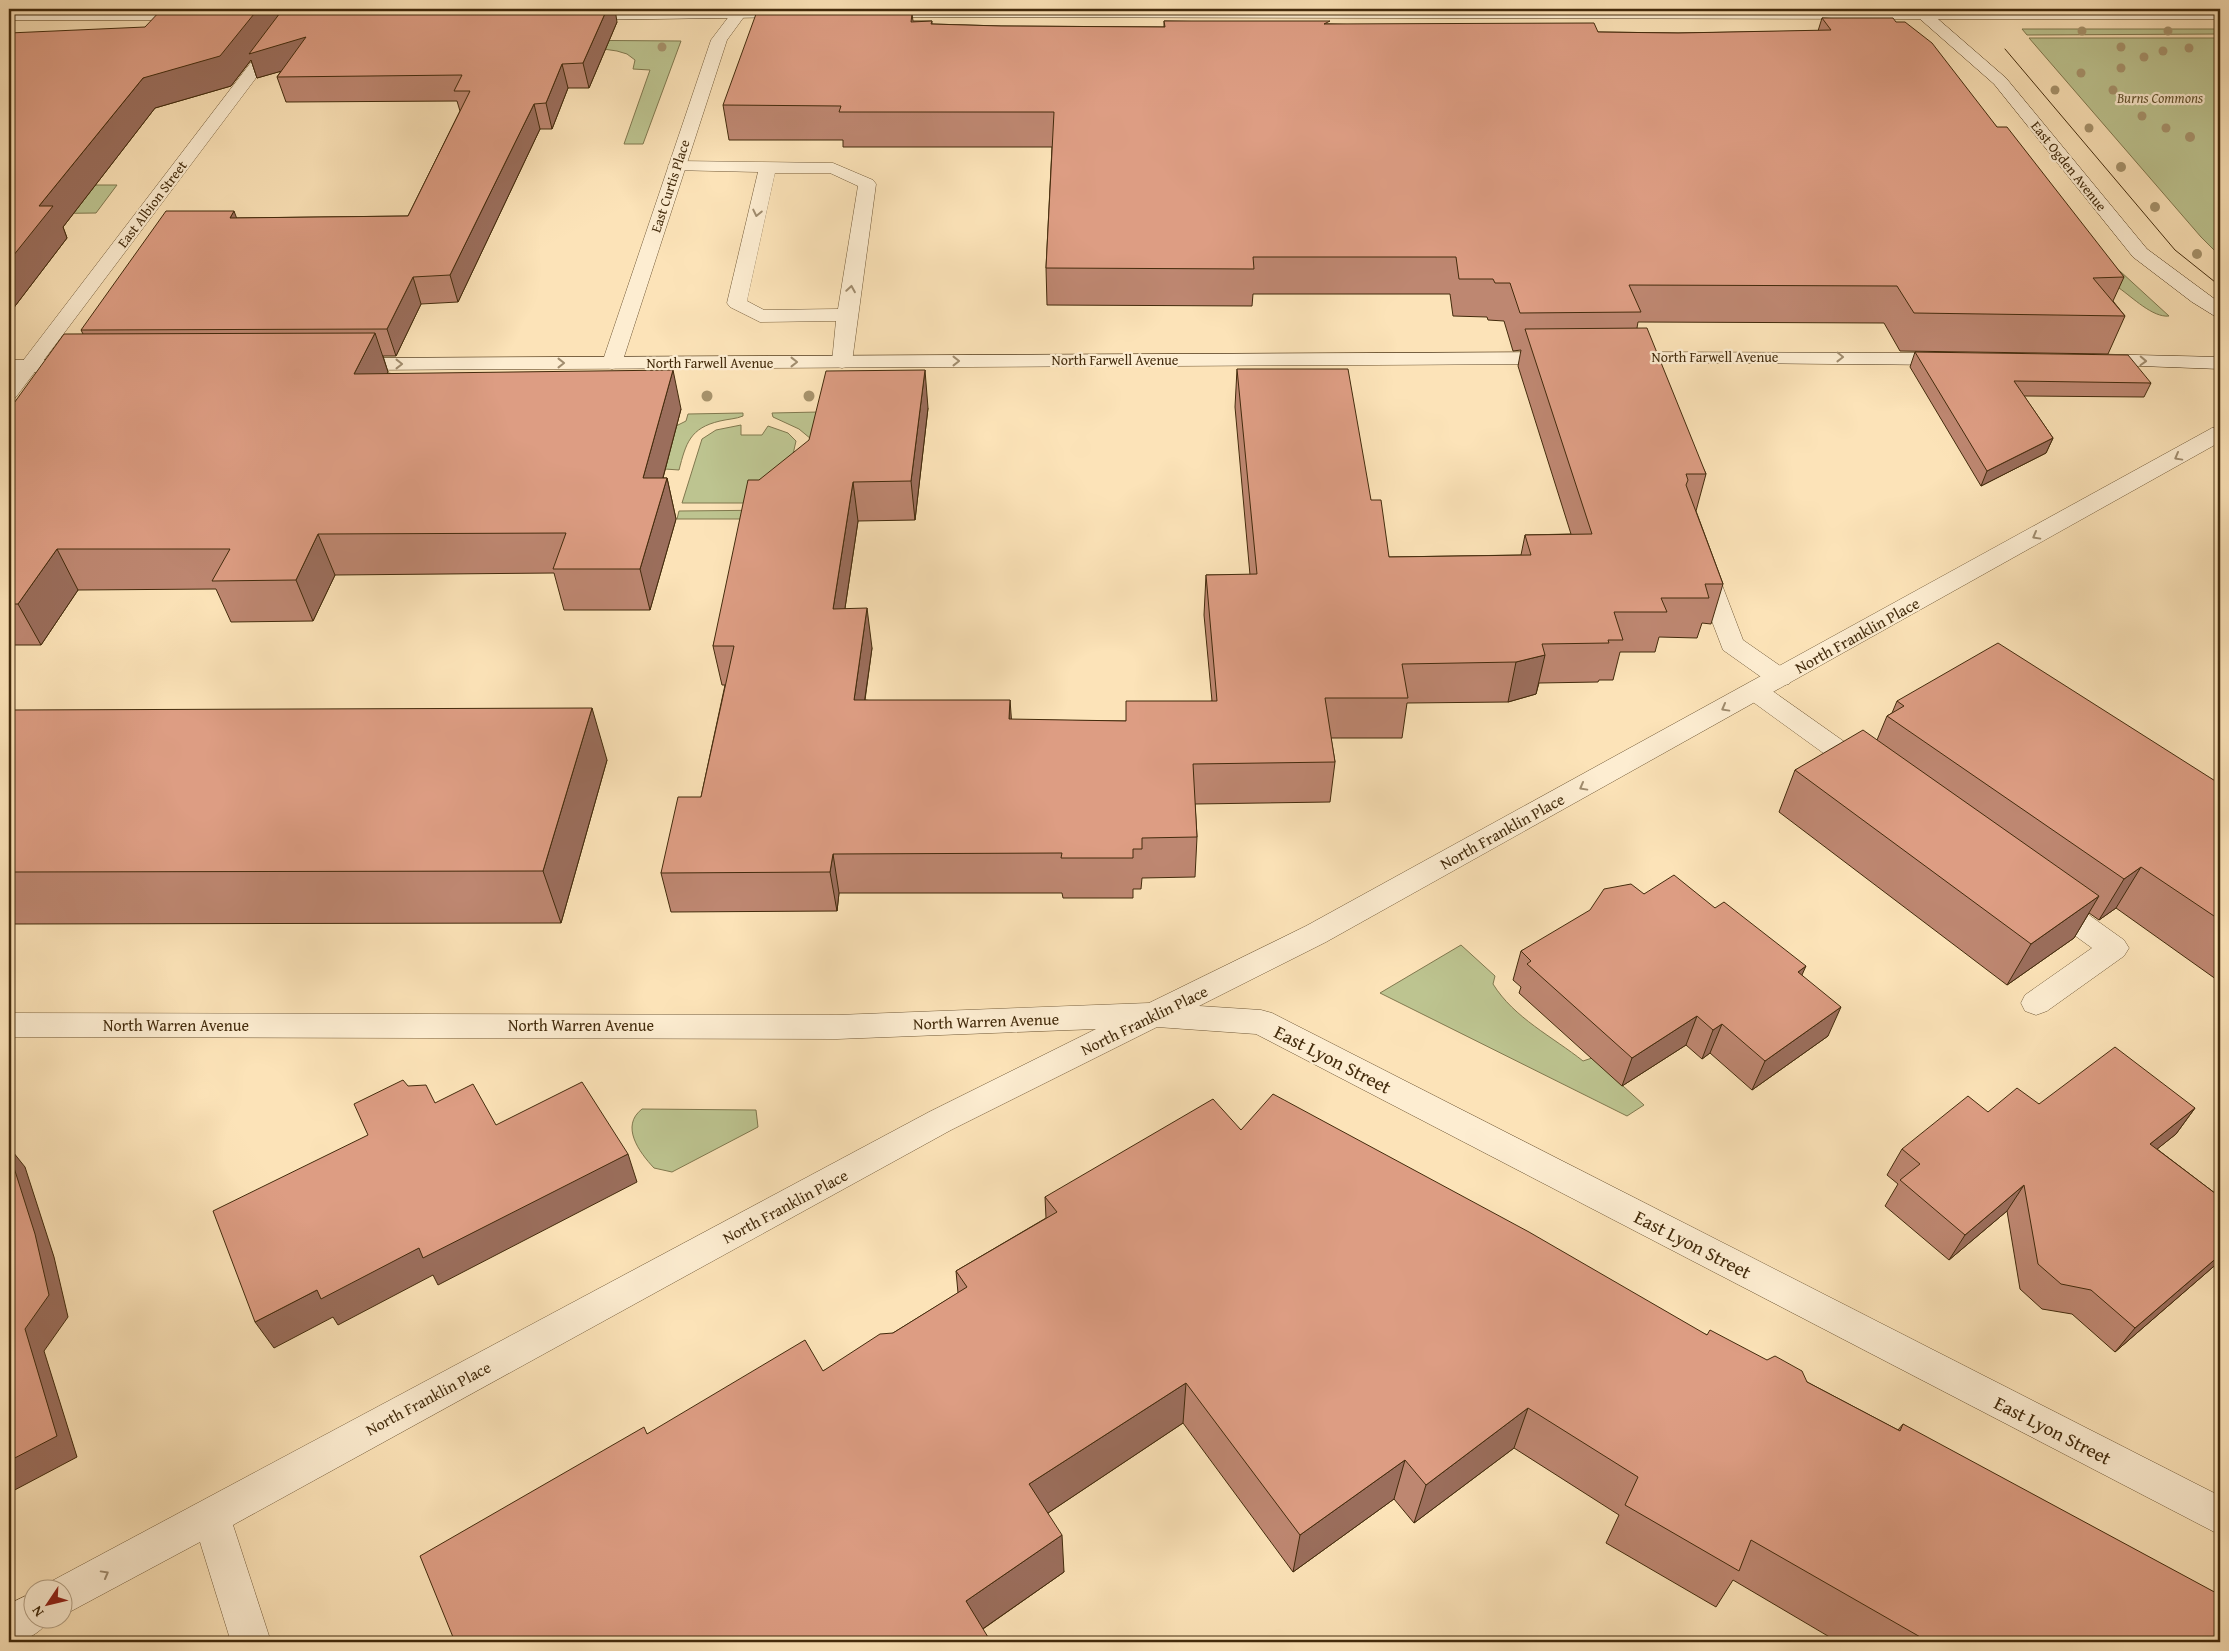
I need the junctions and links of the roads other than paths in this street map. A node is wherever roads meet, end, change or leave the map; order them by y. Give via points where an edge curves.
1 (1921, 10) edge
2 (1298, 11) edge
3 (1100, 12) edge
4 (560, 14) edge
5 (738, 14) junction
6 (809, 14) edge
7 (858, 14) edge
8 (2220, 14) edge
9 (9, 15) edge
10 (214, 15) edge
11 (289, 22) edge
12 (677, 166) junction
13 (768, 166) junction
14 (2220, 311) edge
15 (847, 315) junction
16 (1576, 358) edge
17 (1604, 358) edge
18 (1973, 359) edge
19 (2070, 360) edge
20 (842, 362) junction
21 (612, 363) junction
22 (2220, 363) edge
23 (327, 364) edge
24 (19, 366) edge
25 (97, 366) edge
26 (9, 393) edge
27 (2220, 433) edge
28 (1698, 551) edge
29 (1780, 678) junction
30 (1755, 691) junction
31 (1881, 781) edge
32 (2034, 890) edge
33 (2036, 1002) dead end
34 (1154, 1015) junction
35 (9, 1025) edge
36 (210, 1516) junction
37 (2220, 1516) edge
38 (72, 1592) edge
39 (22, 1619) edge
40 (9, 1626) edge
41 (251, 1642) edge

1 - 2 street
1 - 8 street
1 - 14 street, East Ogden Avenue via 2000,81 2140,253
2 - 3 street
3 - 7 street
4 - 5 street
5 - 6 street
5 - 12 street, East Curtis Place via 719,40
9 - 10 street
11 - 24 street, East Albion Street
12 - 13 street
12 - 21 street, East Curtis Place
15 -> 13 street via 867,184 833,168
13 -> 15 street via 737,304 760,316
15 - 20 street
20 -> 16 street, North Farwell Avenue
17 -> 18 street, North Farwell Avenue
19 -> 22 street
21 -> 20 street, North Farwell Avenue
23 -> 21 street, North Farwell Avenue
24 - 25 street
24 - 26 street, East Albion Street
27 -> 29 street, North Franklin Place
28 - 29 street via 1732,644
29 - 30 street, North Franklin Place
30 - 31 street
30 -> 34 street, North Franklin Place via 1316,934
32 - 33 street via 2114,948
34 - 35 street, North Warren Avenue via 837,1027
34 - 36 street, North Franklin Place via 940,1122
34 - 37 street, East Lyon Street via 1261,1022
38 -> 36 street, North Franklin Place
36 - 41 street
39 - 40 street

